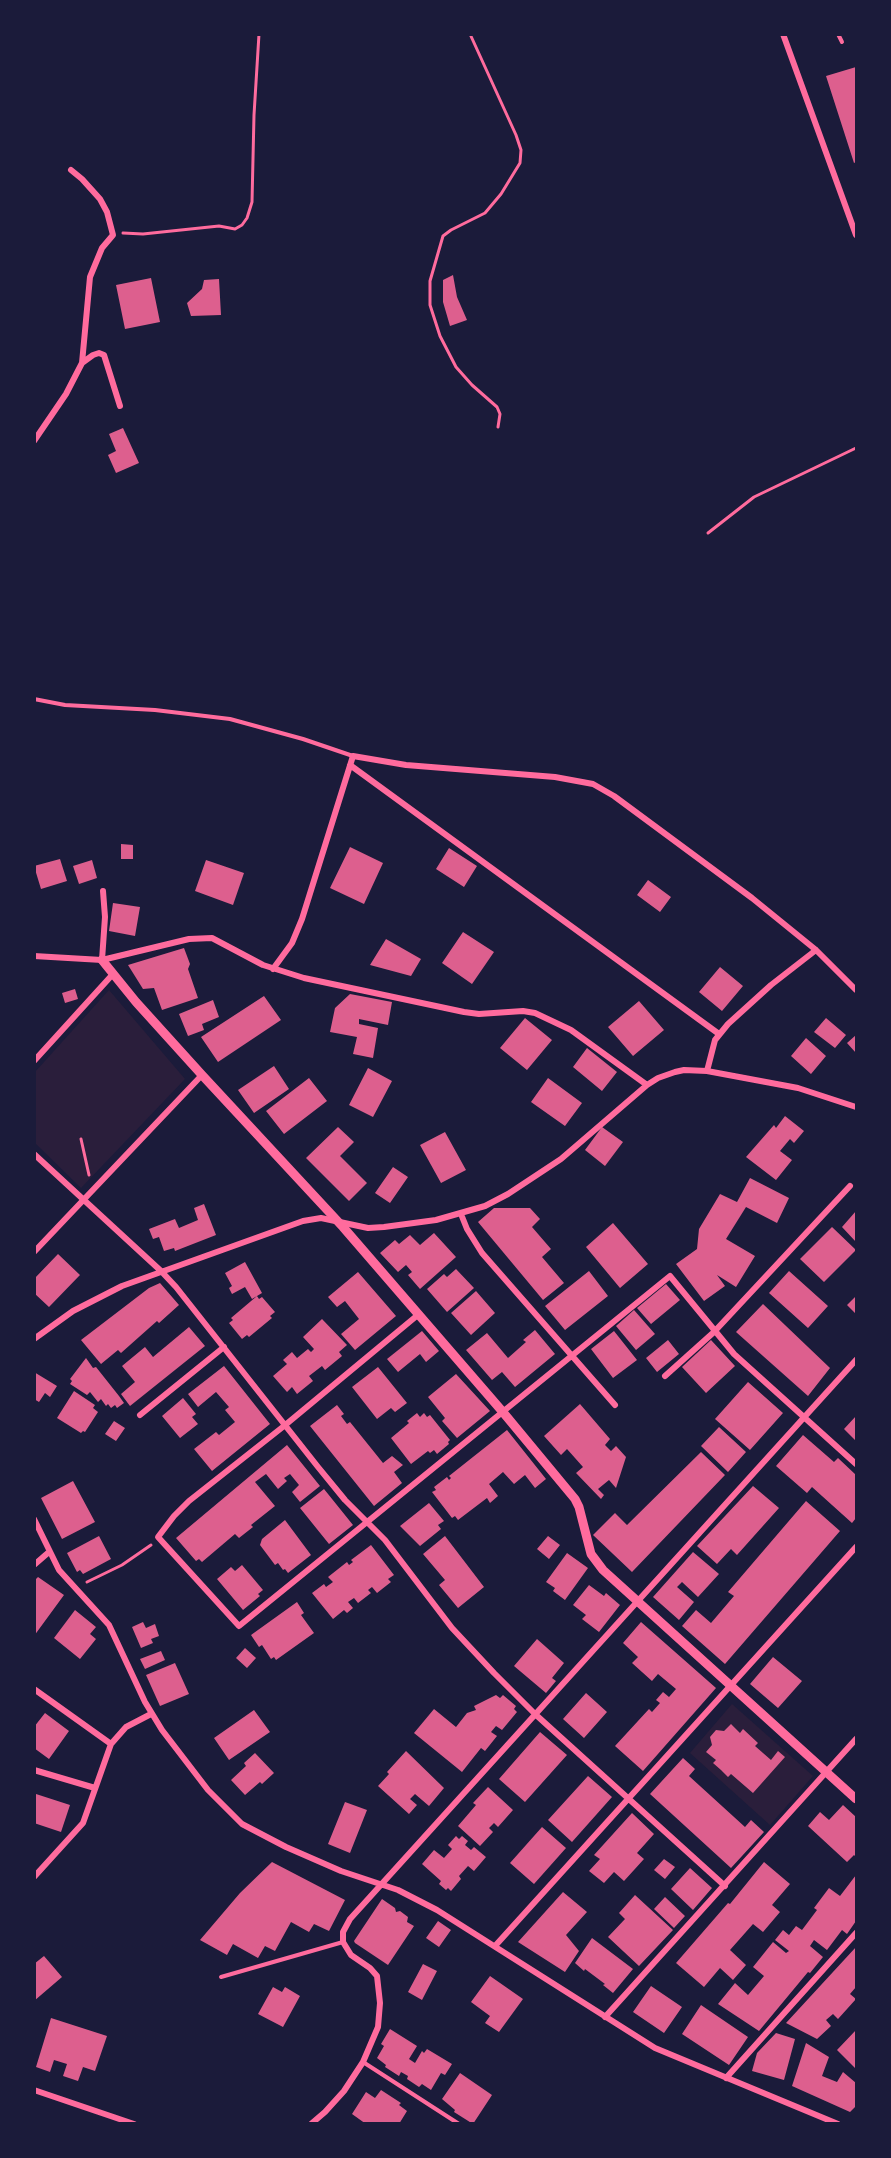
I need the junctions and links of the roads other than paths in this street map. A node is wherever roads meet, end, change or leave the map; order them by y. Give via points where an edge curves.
1 (783, 34) edge
2 (838, 34) edge
3 (842, 42) dead end
4 (71, 170) dead end
5 (856, 235) edge
6 (82, 363) junction
7 (120, 406) dead end
8 (34, 441) edge
9 (34, 699) edge
10 (352, 756) junction
11 (350, 765) junction
12 (103, 891) dead end
13 (816, 950) junction
14 (34, 956) edge
15 (102, 960) junction
16 (273, 969) junction
17 (113, 974) junction
18 (856, 990) edge
19 (719, 1034) junction
20 (34, 1061) edge
21 (707, 1071) junction
22 (202, 1075) junction
23 (647, 1085) junction
24 (856, 1107) edge
25 (34, 1154) edge
26 (850, 1186) dead end
27 (83, 1200) junction
28 (461, 1214) junction
29 (337, 1220) junction
30 (34, 1252) edge
31 (161, 1271) junction
32 (419, 1314) junction
33 (714, 1332) junction
34 (34, 1339) edge
35 (224, 1347) junction
36 (573, 1356) junction
37 (856, 1360) edge
38 (665, 1376) dead end
39 (615, 1405) dead end
40 (502, 1411) junction
41 (140, 1415) dead end
42 (804, 1416) junction
43 (284, 1426) junction
44 (856, 1464) edge
45 (34, 1519) edge
46 (368, 1523) junction
47 (856, 1547) edge
48 (49, 1552) junction
49 (34, 1564) edge
50 (638, 1602) junction
51 (731, 1686) junction
52 (34, 1689) edge
53 (152, 1714) junction
54 (535, 1714) junction
55 (856, 1739) edge
56 (111, 1744) junction
57 (34, 1770) edge
58 (826, 1772) junction
59 (95, 1788) junction
60 (856, 1799) edge
61 (628, 1800) junction
62 (34, 1877) edge
63 (382, 1884) junction
64 (725, 1886) junction
65 (856, 1933) edge
66 (343, 1942) junction
67 (495, 1946) junction
68 (221, 1977) dead end
69 (605, 2017) junction
70 (363, 2062) junction
71 (726, 2078) junction
72 (34, 2090) edge
73 (134, 2124) edge
74 (311, 2124) edge
75 (459, 2124) edge
76 (838, 2124) edge

1 - 5 street
2 - 3 lane
4 - 6 street via 100,199 113,235 102,248 90,277
6 - 7 street via 99,353 104,355
6 - 8 street
9 - 10 lane via 230,718
10 - 11 street
10 - 13 street via 592,784 707,864
11 - 16 street via 302,919 292,943
11 - 19 street
12 - 15 street
13 - 18 street
13 - 19 street via 753,1000
14 - 15 street
15 - 16 street via 207,938
15 - 17 street
16 - 23 street via 464,1012 535,1014 571,1030
17 - 20 street
17 - 22 street
19 - 21 street
21 - 23 street via 675,1072
21 - 24 street via 798,1088
22 - 27 street
22 - 29 street
23 - 28 street via 545,1170 502,1197
25 - 27 street
26 - 33 street
27 - 30 street
27 - 31 street
28 - 29 street via 368,1228
28 - 36 street via 482,1253
29 - 31 street via 303,1221
29 - 32 street
31 - 34 street via 73,1311
31 - 35 street
32 - 40 street
32 - 43 street
33 - 36 street via 670,1276
33 - 38 street
33 - 42 street
35 - 41 street
35 - 43 street
36 - 39 street
36 - 40 street
37 - 42 street
40 - 46 street
40 - 50 street via 579,1507 594,1559
42 - 44 street
42 - 50 street
43 - 46 street
43 - 46 street via 189,1501 158,1537 239,1626
45 - 48 street
46 - 54 street via 385,1539 452,1628
47 - 51 street
48 - 49 street
48 - 53 street via 56,1567 109,1625
50 - 51 street
50 - 54 street
51 - 58 street
51 - 61 street
52 - 56 street
53 - 56 street via 126,1727
53 - 63 street via 193,1772 242,1824 286,1848
54 - 61 street
54 - 63 street
55 - 58 street
56 - 59 street
57 - 59 street
58 - 60 street
58 - 64 street
59 - 62 street via 83,1823
61 - 64 street
61 - 67 street
63 - 66 street via 350,1919
63 - 67 street via 437,1910
64 - 69 street
65 - 71 street
66 - 68 lane
66 - 70 street via 351,1955 373,1971 379,1986 378,2027
67 - 69 street
69 - 71 street via 655,2048
70 - 74 street via 334,2104
70 - 75 lane
71 - 76 street
72 - 73 street

